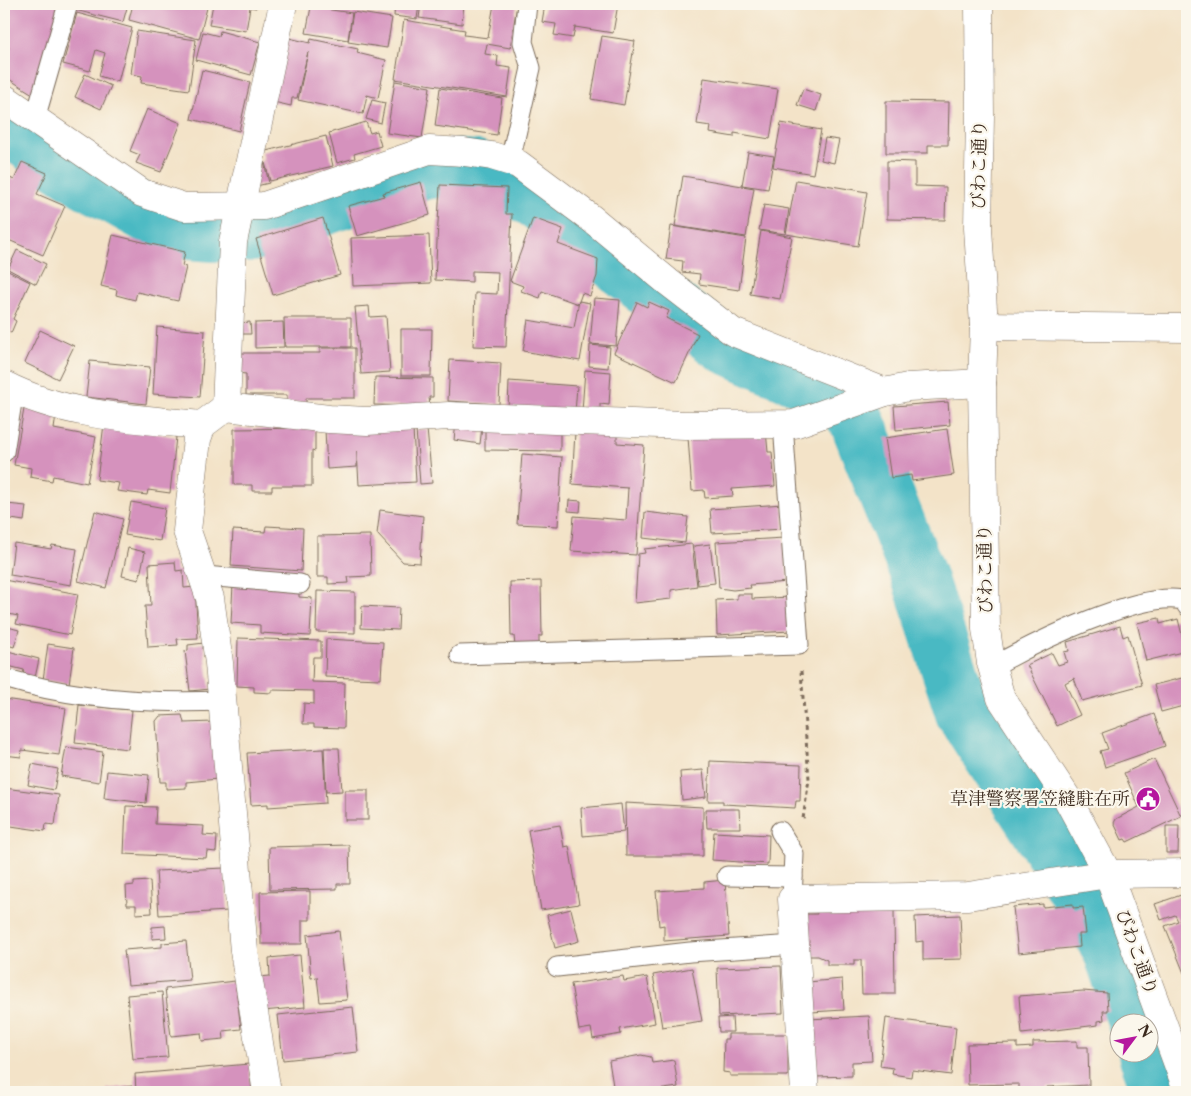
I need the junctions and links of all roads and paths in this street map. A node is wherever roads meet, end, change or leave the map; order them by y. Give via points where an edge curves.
1 (68, 4) edge
2 (283, 4) edge
3 (527, 4) edge
4 (979, 4) edge
5 (4, 98) edge
6 (35, 119) junction
7 (510, 162) junction
8 (242, 208) junction
9 (984, 326) junction
10 (1187, 328) edge
11 (982, 383) junction
12 (9, 387) edge
13 (885, 392) junction
14 (226, 407) junction
15 (783, 424) junction
16 (202, 425) junction
17 (4, 452) edge
18 (204, 576) junction
19 (300, 584) dead end
20 (1187, 606) edge
21 (799, 645) junction
22 (460, 655) dead end
23 (992, 668) junction
24 (4, 678) edge
25 (222, 701) junction
26 (780, 831) dead end
27 (794, 854) junction
28 (1187, 873) edge
29 (1108, 874) junction
30 (727, 876) dead end
31 (793, 888) junction
32 (796, 945) junction
33 (557, 967) dead end
34 (1187, 1089) edge
35 (267, 1092) edge
36 (805, 1092) edge

1 - 6 lane
2 - 8 street
3 - 7 lane via 523,42 531,68
4 - 9 street, びわこ通り via 978,228
5 - 6 street
6 - 8 street via 142,193 184,207
7 - 8 street via 464,152 429,150 264,206
7 - 13 street via 542,180 733,332
8 - 14 street via 233,242
9 - 10 street
9 - 11 street, びわこ通り
11 - 13 street via 908,387
11 - 23 street, びわこ通り via 986,629
12 - 16 street via 79,410
12 - 17 lane
13 - 15 street via 794,424
14 - 15 street via 367,421 449,416 685,425
14 - 16 street
15 - 21 lane
16 - 18 street via 197,439 186,531
18 - 19 lane
18 - 25 street via 210,598
20 - 23 lane via 1186,601 1175,597 1152,600 1081,623 1026,648
21 - 22 lane
21 - 27 path via 809,779 798,847
23 - 29 street, びわこ通り via 1000,698 1067,798
24 - 25 lane via 83,696
25 - 35 street via 244,951
26 - 27 lane
27 - 31 lane
28 - 29 street
29 - 31 street via 968,896
29 - 34 street, びわこ通り
30 - 31 lane
31 - 32 street
32 - 33 lane via 690,952
32 - 36 street

